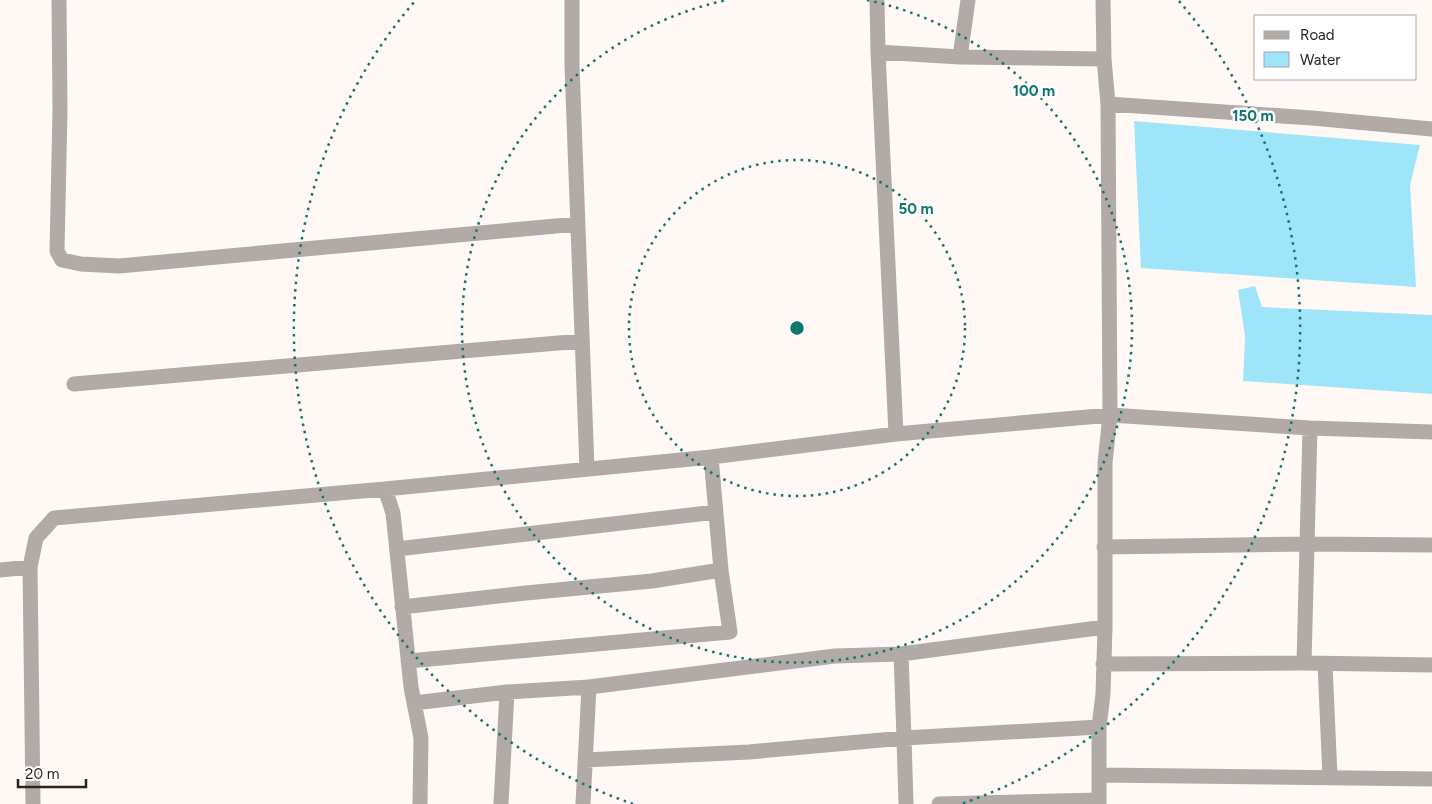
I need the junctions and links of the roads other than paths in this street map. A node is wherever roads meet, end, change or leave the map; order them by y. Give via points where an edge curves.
1 (59, 0) edge
2 (572, 0) edge
3 (877, 0) edge
4 (968, 0) edge
5 (1103, 0) edge
6 (878, 52) junction
7 (960, 57) junction
8 (1104, 59) junction
9 (1108, 104) junction
10 (1432, 129) edge
11 (578, 224) junction
12 (582, 341) junction
13 (74, 384) dead end
14 (1110, 415) junction
15 (1310, 428) junction
16 (1432, 432) edge
17 (896, 434) junction
18 (711, 457) junction
19 (587, 469) junction
20 (384, 489) junction
21 (716, 512) junction
22 (1308, 544) junction
23 (1432, 545) edge
24 (1104, 547) junction
25 (397, 549) junction
26 (30, 568) junction
27 (0, 570) edge
28 (721, 570) junction
29 (402, 607) junction
30 (1105, 627) junction
31 (901, 654) junction
32 (408, 661) junction
33 (1304, 663) junction
34 (1103, 664) junction
35 (1326, 664) junction
36 (1432, 665) edge
37 (589, 687) junction
38 (507, 692) junction
39 (414, 703) junction
40 (1099, 727) junction
41 (904, 738) junction
42 (585, 760) junction
43 (1099, 775) junction
44 (1330, 777) junction
45 (1432, 779) edge
46 (1099, 802) edge
47 (33, 804) edge
48 (420, 804) edge
49 (501, 804) edge
50 (583, 804) edge
51 (906, 804) edge
52 (940, 804) edge

1 - 11 street via 57,251 62,260 119,266
2 - 11 street
3 - 6 street
4 - 7 street
5 - 8 street
6 - 7 street
6 - 17 street
7 - 8 street
8 - 9 street
9 - 10 street
9 - 14 street
11 - 12 street
12 - 13 street
12 - 19 street
14 - 15 street
14 - 17 street
14 - 24 street via 1105,463
15 - 16 street
15 - 22 street
17 - 18 street
18 - 19 street
18 - 21 street
19 - 20 street
20 - 25 street via 393,513
20 - 26 street via 54,518 36,538
21 - 25 street
21 - 28 street
22 - 23 street
22 - 24 street
22 - 33 street
24 - 30 street
25 - 29 street
26 - 27 street
26 - 47 street
28 - 29 street via 652,581
28 - 32 street via 730,632
29 - 32 street
30 - 31 street
30 - 34 street
31 - 37 street via 835,656
31 - 41 street
32 - 39 street
33 - 34 street
33 - 35 street
34 - 40 street
35 - 36 street
35 - 44 street
37 - 38 street
37 - 42 street
38 - 39 street
38 - 49 street
39 - 48 street via 421,738
40 - 41 street
40 - 43 street
41 - 42 street via 749,752
41 - 51 street
42 - 50 street
43 - 44 street
43 - 46 street
44 - 45 street
46 - 52 street

